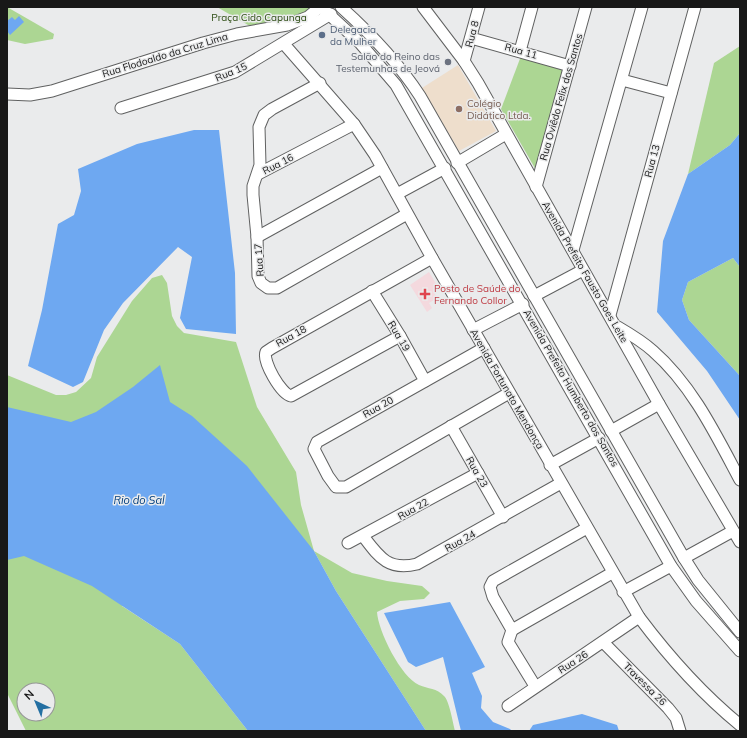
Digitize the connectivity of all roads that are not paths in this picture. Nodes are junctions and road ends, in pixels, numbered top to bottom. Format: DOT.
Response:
graph roads {
  1 [pos="321,7"];
  2 [pos="341,7"];
  3 [pos="422,7"];
  4 [pos="479,7"];
  5 [pos="532,7"];
  6 [pos="586,7"];
  7 [pos="642,7"];
  8 [pos="695,7"];
  9 [pos="330,14"];
  10 [pos="471,38"];
  11 [pos="284,44"];
  12 [pos="520,51"];
  13 [pos="464,61"];
  14 [pos="570,66"];
  15 [pos="409,80"];
  16 [pos="622,80"];
  17 [pos="320,82"];
  18 [pos="396,85"];
  19 [pos="671,93"];
  20 [pos="7,94"];
  21 [pos="121,108"];
  22 [pos="354,124"];
  23 [pos="506,134"];
  24 [pos="457,163"];
  25 [pos="382,168"];
  26 [pos="445,168"];
  27 [pos="258,174"];
  28 [pos="536,187"];
  29 [pos="397,194"];
  30 [pos="407,214"];
  31 [pos="257,237"];
  32 [pos="573,250"];
  33 [pos="432,258"];
  34 [pos="583,270"];
  35 [pos="372,291"];
  36 [pos="534,296"];
  37 [pos="523,304"];
  38 [pos="610,315"];
  39 [pos="616,326"];
  40 [pos="473,330"];
  41 [pos="400,336"];
  42 [pos="484,348"];
  43 [pos="425,381"];
  44 [pos="509,393"];
  45 [pos="659,404"];
  46 [pos="451,426"];
  47 [pos="611,431"];
  48 [pos="599,438"];
  49 [pos="550,465"];
  50 [pos="478,473"];
  51 [pos="740,480"];
  52 [pos="561,483"];
  53 [pos="503,516"];
  54 [pos="586,528"];
  55 [pos="733,531"];
  56 [pos="363,536"];
  57 [pos="740,542"];
  58 [pos="348,543"];
  59 [pos="684,558"];
  60 [pos="671,566"];
  61 [pos="612,573"];
  62 [pos="623,592"];
  63 [pos="639,617"];
  64 [pos="512,630"];
  65 [pos="740,632"];
  66 [pos="603,642"];
  67 [pos="740,651"];
  68 [pos="535,686"];
  69 [pos="508,706"];
  70 [pos="740,725"];
  71 [pos="680,731"];
  1 -- 9 [label="street, Avenida Prefeito Humberto dos Santos"];
  1 -- 20 [label="street, Rua Flodoaldo da Cruz Lima"];
  2 -- 15 [label="street, Avenida Prefeito Humberto dos Santos"];
  3 -- 13 [label="street, Avenida Prefeito Fausto Goes Leite"];
  4 -- 10 [label="street, Rua 8"];
  5 -- 12 [label="street"];
  6 -- 14 [label="street, Rua Oviêdo Felix dos Santos"];
  7 -- 16 [label="street"];
  8 -- 19 [label="street, Rua 13"];
  9 -- 11 [label="street, Rua 15"];
  9 -- 18 [label="street, Avenida Prefeito Humberto dos Santos"];
  10 -- 12 [label="street, Rua 11"];
  10 -- 13 [label="street, Rua 8"];
  11 -- 17 [label="street, Avenida Fortunato Mendonça"];
  11 -- 21 [label="street, Rua 15"];
  12 -- 14 [label="street, Rua 11"];
  13 -- 23 [label="street, Avenida Prefeito Fausto Goes Leite"];
  14 -- 28 [label="street, Rua Oviêdo Felix dos Santos"];
  15 -- 18 [label="street"];
  15 -- 24 [label="street, Avenida Prefeito Humberto dos Santos"];
  16 -- 19 [label="street"];
  16 -- 32 [label="street"];
  17 -- 22 [label="street, Avenida Fortunato Mendonça"];
  17 -- 27 [label="street"];
  18 -- 26 [label="street, Avenida Prefeito Humberto dos Santos"];
  19 -- 38 [label="street, Rua 13"];
  22 -- 25 [label="street, Avenida Fortunato Mendonça"];
  22 -- 27 [label="street, Rua 16"];
  23 -- 24 [label="street"];
  23 -- 28 [label="street, Avenida Prefeito Fausto Goes Leite"];
  24 -- 36 [label="street, Avenida Prefeito Humberto dos Santos"];
  25 -- 29 [label="street, Avenida Fortunato Mendonça"];
  25 -- 31 [label="street, Rua 17"];
  26 -- 29 [label="street"];
  26 -- 37 [label="street, Avenida Prefeito Humberto dos Santos"];
  27 -- 31 [label="street, Rua 16"];
  28 -- 32 [label="street, Avenida Prefeito Fausto Goes Leite"];
  29 -- 30 [label="street, Avenida Fortunato Mendonça"];
  30 -- 31 [label="street, Rua 17"];
  30 -- 33 [label="street, Avenida Fortunato Mendonça"];
  32 -- 34 [label="street, Avenida Prefeito Fausto Goes Leite"];
  33 -- 35 [label="street, Rua 18"];
  33 -- 40 [label="street, Avenida Fortunato Mendonça"];
  34 -- 36 [label="street"];
  34 -- 38 [label="street, Avenida Prefeito Fausto Goes Leite"];
  35 -- 41 [label="street, Rua 19"];
  35 -- 41 [label="street, Rua 18"];
  36 -- 47 [label="street, Avenida Prefeito Humberto dos Santos"];
  37 -- 40 [label="street"];
  37 -- 48 [label="street, Avenida Prefeito Humberto dos Santos"];
  38 -- 39 [label="street, Avenida Prefeito Fausto Goes Leite"];
  39 -- 45 [label="street, Avenida Prefeito Fausto Goes Leite"];
  39 -- 51 [label="street"];
  40 -- 42 [label="street, Avenida Fortunato Mendonça"];
  41 -- 43 [label="street, Rua 19"];
  42 -- 43 [label="street, Rua 20"];
  42 -- 44 [label="street, Avenida Fortunato Mendonça"];
  43 -- 46 [label="street, Rua 20"];
  44 -- 46 [label="street"];
  44 -- 49 [label="street, Avenida Fortunato Mendonça"];
  45 -- 47 [label="street"];
  45 -- 55 [label="street, Avenida Prefeito Fausto Goes Leite"];
  46 -- 50 [label="street, Rua 23"];
  47 -- 59 [label="street, Avenida Prefeito Humberto dos Santos"];
  48 -- 49 [label="street"];
  48 -- 60 [label="street, Avenida Prefeito Humberto dos Santos"];
  49 -- 52 [label="street, Avenida Fortunato Mendonça"];
  50 -- 53 [label="street, Rua 23"];
  50 -- 56 [label="street, Rua 22"];
  52 -- 53 [label="street, Rua 24"];
  52 -- 54 [label="street, Avenida Fortunato Mendonça"];
  53 -- 56 [label="street, Rua 24"];
  54 -- 61 [label="street, Avenida Fortunato Mendonça"];
  54 -- 64 [label="street"];
  55 -- 57 [label="street, Avenida Prefeito Fausto Goes Leite"];
  55 -- 59 [label="street"];
  56 -- 58 [label="street, Rua 22"];
  59 -- 65 [label="street, Avenida Prefeito Humberto dos Santos"];
  60 -- 62 [label="street"];
  60 -- 67 [label="street, Avenida Prefeito Humberto dos Santos"];
  61 -- 62 [label="street, Avenida Fortunato Mendonça"];
  61 -- 64 [label="street"];
  62 -- 63 [label="street, Avenida Fortunato Mendonça"];
  63 -- 66 [label="street, Rua 26"];
  63 -- 70 [label="street, Avenida Fortunato Mendonça"];
  64 -- 68 [label="street"];
  66 -- 68 [label="street, Rua 26"];
  66 -- 71 [label="street, Travessa 26"];
  68 -- 69 [label="street, Rua 26"];
}
